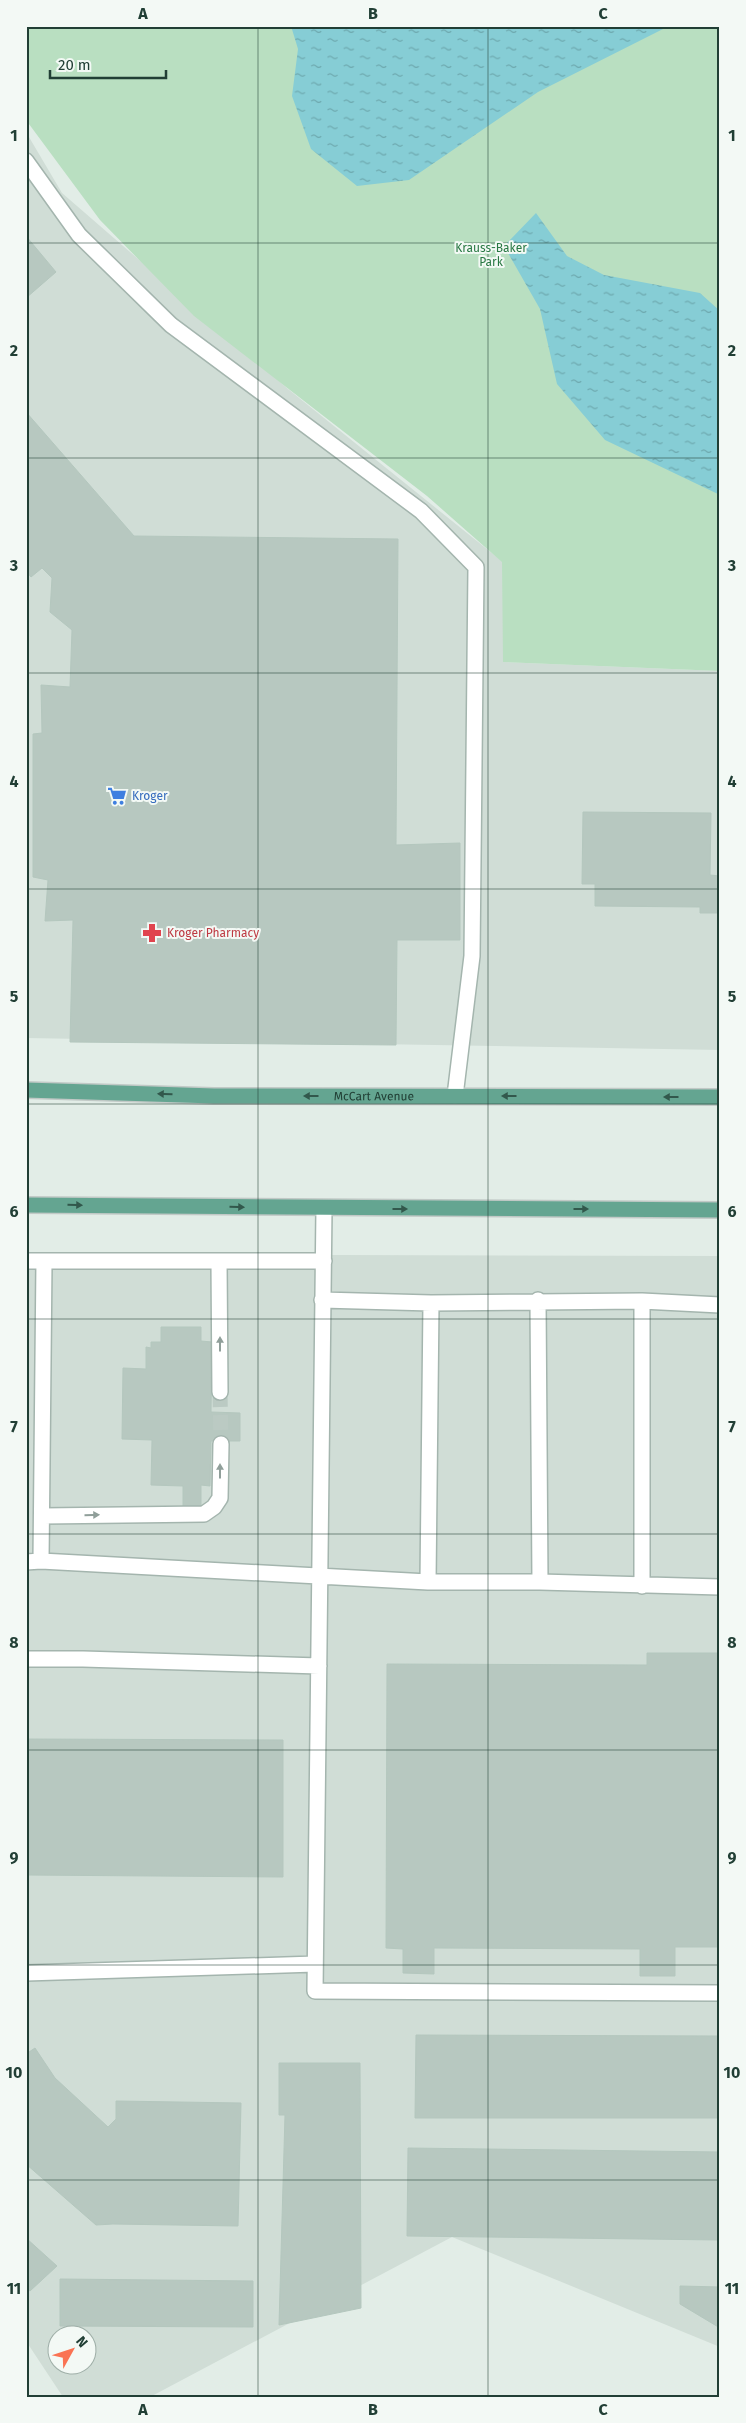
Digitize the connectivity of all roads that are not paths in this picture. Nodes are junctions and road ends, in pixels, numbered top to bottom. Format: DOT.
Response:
graph roads {
  1 [pos="26,161"];
  2 [pos="26,1090"];
  3 [pos="455,1096"];
  4 [pos="720,1097"];
  5 [pos="26,1205"];
  6 [pos="324,1208"];
  7 [pos="720,1210"];
  8 [pos="26,1261"];
  9 [pos="44,1261"];
  10 [pos="219,1261"];
  11 [pos="324,1261"];
  12 [pos="322,1300"];
  13 [pos="538,1300"];
  14 [pos="642,1301"];
  15 [pos="431,1303"];
  16 [pos="720,1305"];
  17 [pos="220,1392"];
  18 [pos="221,1444"];
  19 [pos="43,1516"];
  20 [pos="34,1561"];
  21 [pos="321,1576"];
  22 [pos="428,1582"];
  23 [pos="540,1582"];
  24 [pos="642,1586"];
  25 [pos="720,1587"];
  26 [pos="26,1659"];
  27 [pos="319,1666"];
  28 [pos="315,1964"];
  29 [pos="26,1973"];
  30 [pos="720,1993"];
  1 -- 3 [label="lane"];
  3 -- 2 [label="main road, McCart Avenue, one-way"];
  4 -- 3 [label="main road, McCart Avenue, one-way"];
  5 -- 6 [label="main road, one-way"];
  6 -- 7 [label="main road, one-way"];
  6 -- 11 [label="lane"];
  8 -- 9 [label="lane"];
  9 -- 10 [label="lane"];
  9 -- 19 [label="lane"];
  10 -- 11 [label="lane"];
  17 -- 10 [label="lane, one-way"];
  11 -- 12 [label="lane"];
  12 -- 15 [label="lane"];
  12 -- 21 [label="lane"];
  13 -- 14 [label="lane"];
  13 -- 15 [label="lane"];
  13 -- 23 [label="lane"];
  14 -- 16 [label="lane"];
  14 -- 24 [label="lane"];
  15 -- 22 [label="lane"];
  19 -- 18 [label="lane, one-way"];
  19 -- 20 [label="lane"];
  20 -- 21 [label="lane"];
  21 -- 22 [label="lane"];
  21 -- 27 [label="lane"];
  22 -- 23 [label="lane"];
  23 -- 24 [label="lane"];
  24 -- 25 [label="lane"];
  26 -- 27 [label="lane"];
  27 -- 28 [label="lane"];
  28 -- 29 [label="lane"];
  28 -- 30 [label="lane"];
}
